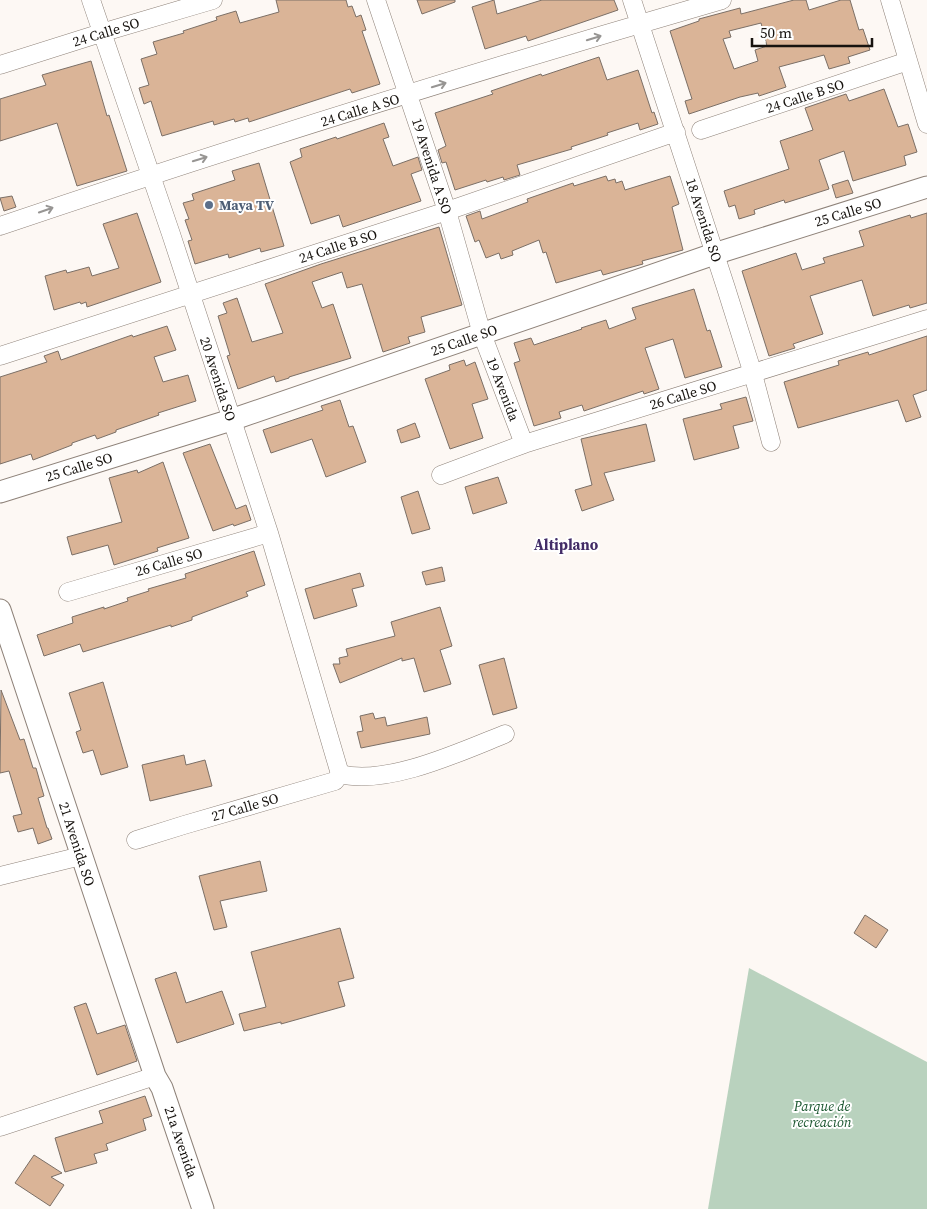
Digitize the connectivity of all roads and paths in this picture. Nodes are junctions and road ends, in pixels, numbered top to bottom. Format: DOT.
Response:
graph roads {
  1 [pos="91,0"];
  2 [pos="213,0"];
  3 [pos="376,0"];
  4 [pos="632,0"];
  5 [pos="722,0"];
  6 [pos="890,0"];
  7 [pos="641,23"];
  8 [pos="101,33"];
  9 [pos="908,61"];
  10 [pos="0,66"];
  11 [pos="408,94"];
  12 [pos="927,124"];
  13 [pos="701,130"];
  14 [pos="676,132"];
  15 [pos="151,175"];
  16 [pos="927,187"];
  17 [pos="447,211"];
  18 [pos="0,226"];
  19 [pos="714,254"];
  20 [pos="191,294"];
  21 [pos="927,319"];
  22 [pos="482,334"];
  23 [pos="0,356"];
  24 [pos="753,374"];
  25 [pos="232,420"];
  26 [pos="771,442"];
  27 [pos="524,444"];
  28 [pos="441,475"];
  29 [pos="0,492"];
  30 [pos="269,533"];
  31 [pos="68,592"];
  32 [pos="0,610"];
  33 [pos="4,635"];
  34 [pos="505,734"];
  35 [pos="338,768"];
  36 [pos="136,840"];
  37 [pos="81,856"];
  38 [pos="0,876"];
  39 [pos="155,1076"];
  40 [pos="0,1127"];
  41 [pos="203,1209"];
  1 -- 8 [label="street, 20 Avenida SO"];
  2 -- 8 [label="street, 24 Calle SO"];
  3 -- 11 [label="street, 19 Avenida A SO"];
  4 -- 7 [label="street, 18 Avenida SO"];
  5 -- 7 [label="street, 24 Calle A SO"];
  6 -- 9 [label="street"];
  11 -- 7 [label="street, 24 Calle A SO, one-way"];
  7 -- 14 [label="street, 18 Avenida SO"];
  8 -- 10 [label="street, 24 Calle SO"];
  8 -- 15 [label="street, 20 Avenida SO"];
  9 -- 12 [label="street"];
  9 -- 13 [label="street, 24 Calle B SO"];
  15 -- 11 [label="street, 24 Calle A SO, one-way"];
  11 -- 17 [label="street, 19 Avenida A SO"];
  14 -- 17 [label="street, 24 Calle B SO"];
  14 -- 19 [label="street, 18 Avenida SO"];
  18 -- 15 [label="street, 24 Calle A SO, one-way"];
  15 -- 20 [label="street, 20 Avenida SO"];
  16 -- 19 [label="street, 25 Calle SO"];
  17 -- 20 [label="street, 24 Calle B SO"];
  17 -- 22 [label="street, 19 Avenida A SO"];
  19 -- 22 [label="street, 25 Calle SO"];
  19 -- 24 [label="street, 18 Avenida SO"];
  20 -- 23 [label="street, 24 Calle B SO"];
  20 -- 25 [label="street, 20 Avenida SO"];
  21 -- 24 [label="street, 26 Calle SO"];
  22 -- 25 [label="street, 25 Calle SO"];
  22 -- 27 [label="street, 19 Avenida"];
  24 -- 26 [label="street, 18 Avenida SO"];
  24 -- 27 [label="street, 26 Calle SO"];
  25 -- 29 [label="street, 25 Calle SO"];
  25 -- 30 [label="street, 20 Avenida SO"];
  27 -- 28 [label="street, 26 Calle SO"];
  30 -- 31 [label="street, 26 Calle SO"];
  30 -- 35 [label="street, 20 Avenida SO"];
  32 -- 33 [label="street, 21 Avenida SO"];
  33 -- 37 [label="street, 21 Avenida SO"];
  34 -- 35 [label="street"];
  35 -- 36 [label="street, 27 Calle SO"];
  37 -- 38 [label="street"];
  37 -- 39 [label="street, 21 Avenida SO"];
  39 -- 40 [label="street"];
  39 -- 41 [label="street, 21a Avenida"];
}
